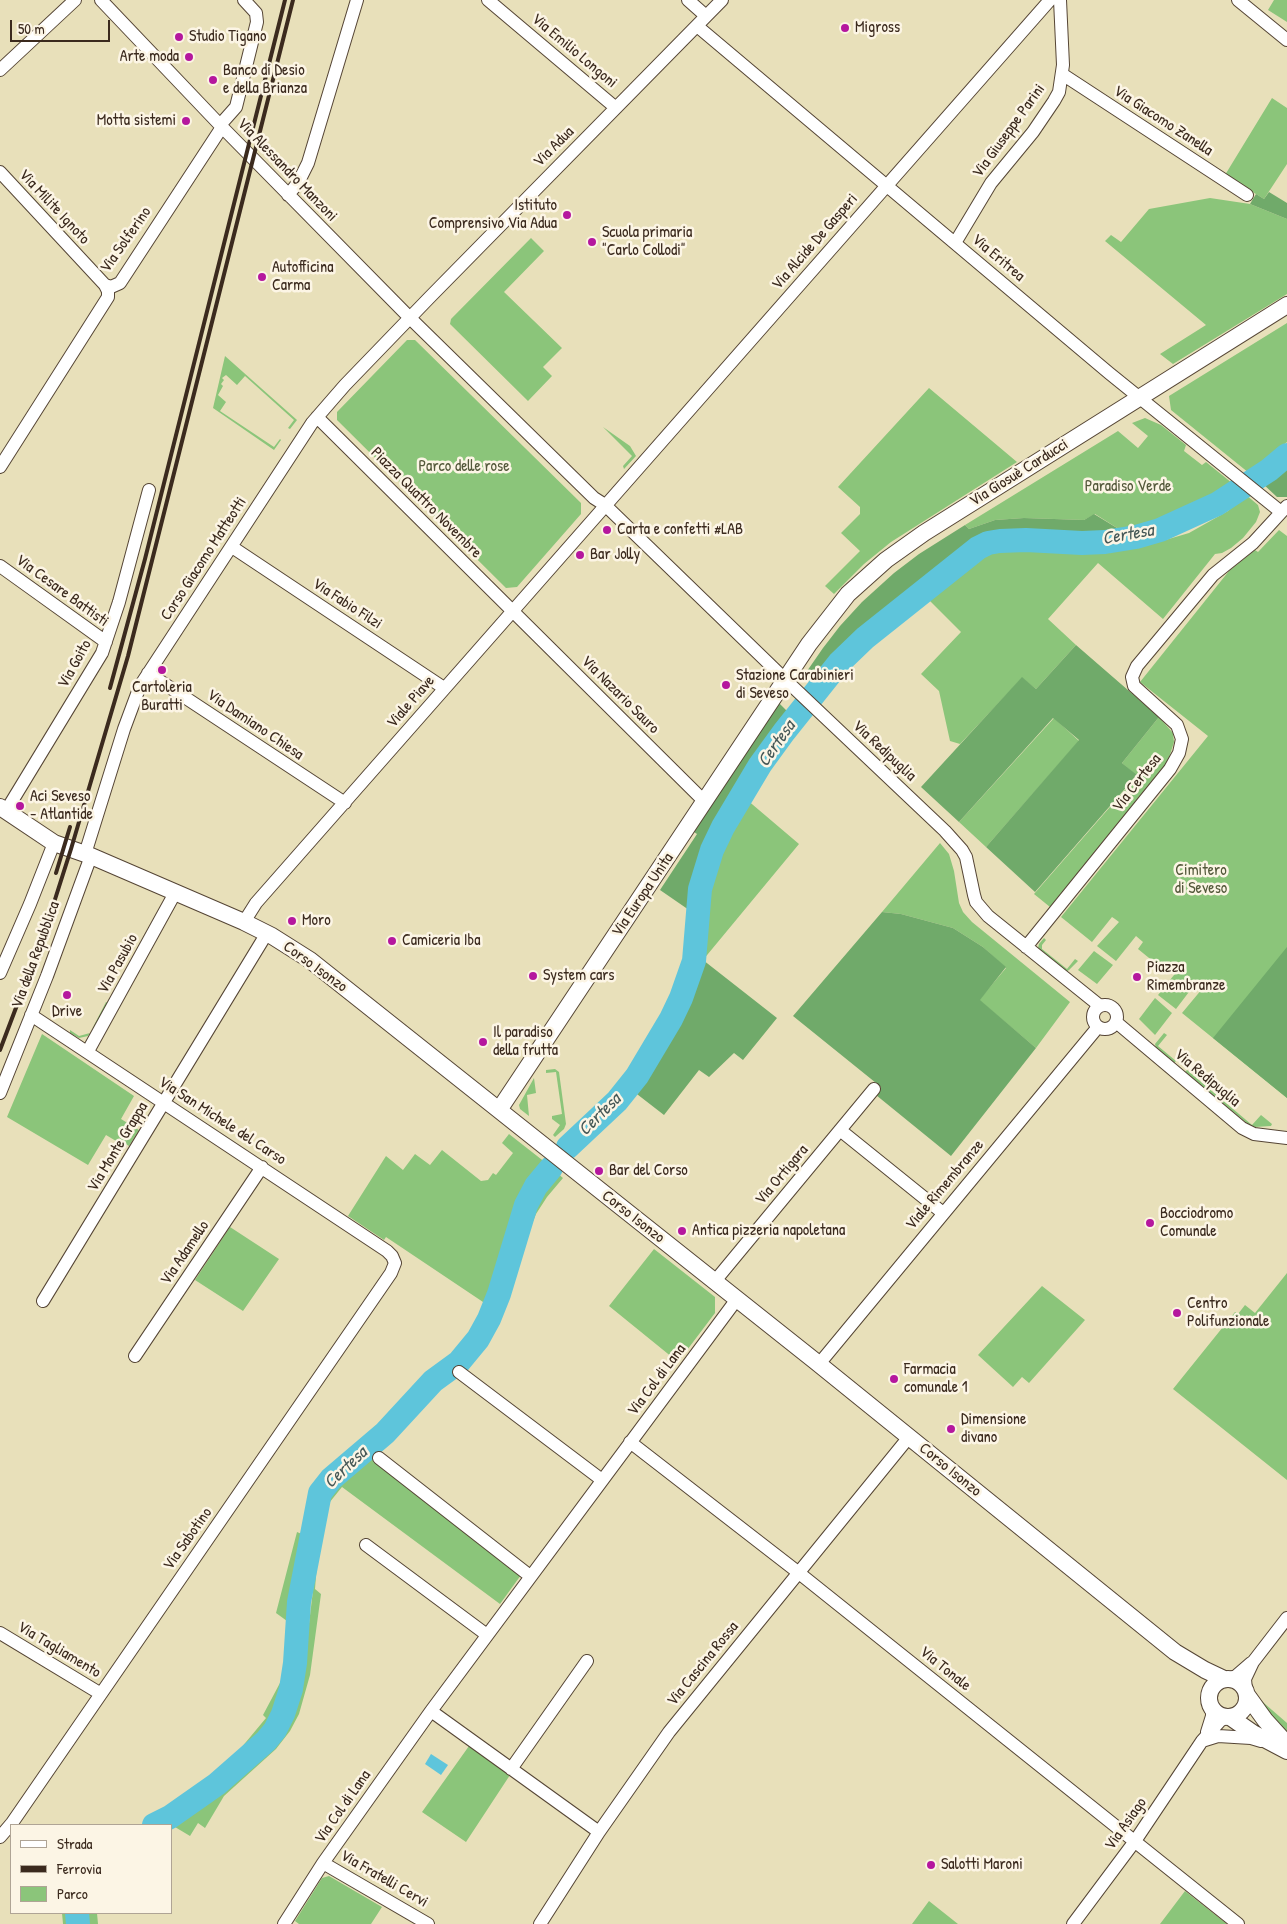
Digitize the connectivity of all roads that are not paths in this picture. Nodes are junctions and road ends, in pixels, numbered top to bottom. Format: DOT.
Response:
graph roads {
  1 [pos="75,0"];
  2 [pos="101,0"];
  3 [pos="244,0"];
  4 [pos="357,0"];
  5 [pos="488,0"];
  6 [pos="688,0"];
  7 [pos="722,0"];
  8 [pos="1050,0"];
  9 [pos="1060,0"];
  10 [pos="1238,0"];
  11 [pos="702,21"];
  12 [pos="1287,40"];
  13 [pos="0,70"];
  14 [pos="1062,74"];
  15 [pos="616,108"];
  16 [pos="221,126"];
  17 [pos="0,172"];
  18 [pos="886,185"];
  19 [pos="288,195"];
  20 [pos="1246,195"];
  21 [pos="955,243"];
  22 [pos="105,286"];
  23 [pos="1287,305"];
  24 [pos="410,318"];
  25 [pos="1141,397"];
  26 [pos="317,417"];
  27 [pos="0,466"];
  28 [pos="149,490"];
  29 [pos="605,505"];
  30 [pos="1284,509"];
  31 [pos="232,547"];
  32 [pos="0,566"];
  33 [pos="512,610"];
  34 [pos="106,642"];
  35 [pos="148,673"];
  36 [pos="785,680"];
  37 [pos="444,688"];
  38 [pos="705,802"];
  39 [pos="345,803"];
  40 [pos="3,809"];
  41 [pos="54,843"];
  42 [pos="88,855"];
  43 [pos="176,893"];
  44 [pos="244,922"];
  45 [pos="267,933"];
  46 [pos="1026,947"];
  47 [pos="0,972"];
  48 [pos="1100,1006"];
  49 [pos="32,1015"];
  50 [pos="1116,1022"];
  51 [pos="1098,1027"];
  52 [pos="88,1052"];
  53 [pos="874,1089"];
  54 [pos="0,1093"];
  55 [pos="164,1102"];
  56 [pos="499,1110"];
  57 [pos="840,1130"];
  58 [pos="1287,1138"];
  59 [pos="262,1167"];
  60 [pos="943,1213"];
  61 [pos="392,1256"];
  62 [pos="715,1281"];
  63 [pos="737,1299"];
  64 [pos="43,1301"];
  65 [pos="135,1356"];
  66 [pos="819,1364"];
  67 [pos="459,1372"];
  68 [pos="909,1437"];
  69 [pos="630,1442"];
  70 [pos="379,1458"];
  71 [pos="602,1480"];
  72 [pos="366,1545"];
  73 [pos="799,1573"];
  74 [pos="530,1576"];
  75 [pos="1287,1618"];
  76 [pos="0,1633"];
  77 [pos="487,1635"];
  78 [pos="1175,1652"];
  79 [pos="587,1661"];
  80 [pos="1253,1662"];
  81 [pos="1226,1679"];
  82 [pos="1246,1692"];
  83 [pos="101,1694"];
  84 [pos="1210,1703"];
  85 [pos="431,1711"];
  86 [pos="1228,1717"];
  87 [pos="1202,1741"];
  88 [pos="1284,1747"];
  89 [pos="511,1769"];
  90 [pos="11,1824"];
  91 [pos="10,1825"];
  92 [pos="599,1832"];
  93 [pos="0,1836"];
  94 [pos="1135,1841"];
  95 [pos="323,1863"];
  96 [pos="284,1924"];
  97 [pos="428,1924"];
  98 [pos="540,1924"];
  99 [pos="1074,1924"];
  100 [pos="1238,1924"];
  1 -- 13 [label="street"];
  2 -- 16 [label="street, Via Alessandro Manzoni"];
  3 -- 16 [label="street, Via Solferino"];
  4 -- 19 [label="street"];
  5 -- 15 [label="street, Via Emilio Longoni"];
  6 -- 11 [label="street, Via Eritrea"];
  7 -- 11 [label="street, Via Adua"];
  8 -- 18 [label="street, Via Alcide De Gasperi"];
  9 -- 14 [label="street, Via Giuseppe Parini"];
  10 -- 12 [label="street"];
  11 -- 15 [label="street, Via Adua"];
  11 -- 18 [label="street, Via Eritrea"];
  14 -- 20 [label="street, Via Giacomo Zanella"];
  14 -- 21 [label="street, Via Giuseppe Parini"];
  15 -- 24 [label="street, Via Adua"];
  16 -- 19 [label="street, Via Alessandro Manzoni"];
  16 -- 22 [label="street, Via Solferino"];
  17 -- 22 [label="street, Via Milite Ignoto"];
  18 -- 21 [label="street, Via Eritrea"];
  18 -- 29 [label="street, Via Alcide De Gasperi"];
  19 -- 24 [label="street, Via Alessandro Manzoni"];
  21 -- 25 [label="street, Via Eritrea"];
  22 -- 27 [label="street, Via Solferino"];
  23 -- 25 [label="street, Via Giosuè Carducci"];
  24 -- 26 [label="street, Corso Giacomo Matteotti"];
  24 -- 29 [label="street"];
  25 -- 30 [label="street, Via Eritrea"];
  25 -- 36 [label="street, Via Giosuè Carducci"];
  26 -- 31 [label="street, Corso Giacomo Matteotti"];
  26 -- 33 [label="street, Piazza Quattro Novembre"];
  28 -- 34 [label="street, Via Goito"];
  29 -- 33 [label="street, Viale Piave"];
  29 -- 36 [label="street, Via Redipuglia"];
  30 -- 46 [label="street, Via Certesa"];
  31 -- 35 [label="street, Corso Giacomo Matteotti"];
  31 -- 37 [label="street, Via Fabio Filzi"];
  32 -- 34 [label="street, Via Cesare Battisti"];
  33 -- 37 [label="street, Viale Piave"];
  33 -- 38 [label="street, Via Nazario Sauro"];
  34 -- 40 [label="street, Via Goito"];
  35 -- 39 [label="street, Via Damiano Chiesa"];
  35 -- 42 [label="street, Corso Giacomo Matteotti"];
  36 -- 38 [label="street, Via Europa Unita"];
  36 -- 46 [label="street, Via Redipuglia"];
  37 -- 39 [label="street, Viale Piave"];
  38 -- 56 [label="street, Via Europa Unita"];
  39 -- 44 [label="street, Viale Piave"];
  40 -- 41 [label="street, Corso Isonzo"];
  41 -- 42 [label="street, Corso Isonzo"];
  41 -- 47 [label="street"];
  42 -- 43 [label="street, Corso Isonzo"];
  42 -- 49 [label="street, Via della Repubblica"];
  43 -- 44 [label="street, Corso Isonzo"];
  43 -- 52 [label="street, Via Pasubio"];
  44 -- 45 [label="street, Corso Isonzo"];
  45 -- 55 [label="street, Via Monte Grappa"];
  45 -- 56 [label="street, Corso Isonzo"];
  46 -- 48 [label="street, Via Redipuglia"];
  48 -- 50 [label="street, Via Redipuglia"];
  48 -- 51 [label="street"];
  49 -- 52 [label="street, Via San Michele del Carso"];
  49 -- 54 [label="street, Via della Repubblica"];
  50 -- 51 [label="street"];
  50 -- 58 [label="street, Via Redipuglia"];
  51 -- 60 [label="street, Viale Rimembranze"];
  52 -- 55 [label="street, Via San Michele del Carso"];
  53 -- 57 [label="street, Via Ortigara"];
  55 -- 59 [label="street, Via San Michele del Carso"];
  55 -- 64 [label="street, Via Monte Grappa"];
  56 -- 62 [label="street, Corso Isonzo"];
  57 -- 60 [label="street"];
  57 -- 62 [label="street, Via Ortigara"];
  59 -- 61 [label="street, Via San Michele del Carso"];
  59 -- 65 [label="street, Via Adamello"];
  60 -- 66 [label="street, Viale Rimembranze"];
  61 -- 83 [label="street, Via Sabotino"];
  62 -- 63 [label="street, Corso Isonzo"];
  63 -- 66 [label="street, Corso Isonzo"];
  63 -- 69 [label="street, Via Col di Lana"];
  66 -- 68 [label="street, Corso Isonzo"];
  67 -- 71 [label="street"];
  68 -- 73 [label="street, Via Cascina Rossa"];
  68 -- 78 [label="street, Corso Isonzo"];
  69 -- 71 [label="street, Via Col di Lana"];
  69 -- 73 [label="street, Via Tonale"];
  70 -- 74 [label="street"];
  71 -- 74 [label="street, Via Col di Lana"];
  72 -- 77 [label="street"];
  73 -- 92 [label="street, Via Cascina Rossa"];
  73 -- 94 [label="street, Via Tonale"];
  74 -- 77 [label="street, Via Col di Lana"];
  75 -- 80 [label="street"];
  76 -- 83 [label="street, Via Tagliamento"];
  77 -- 85 [label="street, Via Col di Lana"];
  78 -- 81 [label="street, Corso Isonzo"];
  78 -- 84 [label="street, Corso Isonzo"];
  79 -- 89 [label="street"];
  80 -- 81 [label="street"];
  80 -- 82 [label="street"];
  81 -- 82 [label="street"];
  81 -- 84 [label="street"];
  82 -- 86 [label="street"];
  82 -- 88 [label="street"];
  83 -- 90 [label="street, Via Sabotino"];
  84 -- 86 [label="street"];
  84 -- 87 [label="street, Via Asiago"];
  85 -- 89 [label="street"];
  85 -- 95 [label="street, Via Col di Lana"];
  86 -- 87 [label="street, Via Asiago"];
  86 -- 88 [label="street"];
  87 -- 88 [label="street"];
  87 -- 94 [label="street, Via Asiago"];
  89 -- 92 [label="street"];
  91 -- 93 [label="street, Via Sabotino"];
  92 -- 98 [label="street, Via Cascina Rossa"];
  94 -- 99 [label="street, Via Asiago"];
  94 -- 100 [label="street, Via Tonale"];
  95 -- 96 [label="street, Via Col di Lana"];
  95 -- 97 [label="street, Via Fratelli Cervi"];
}
